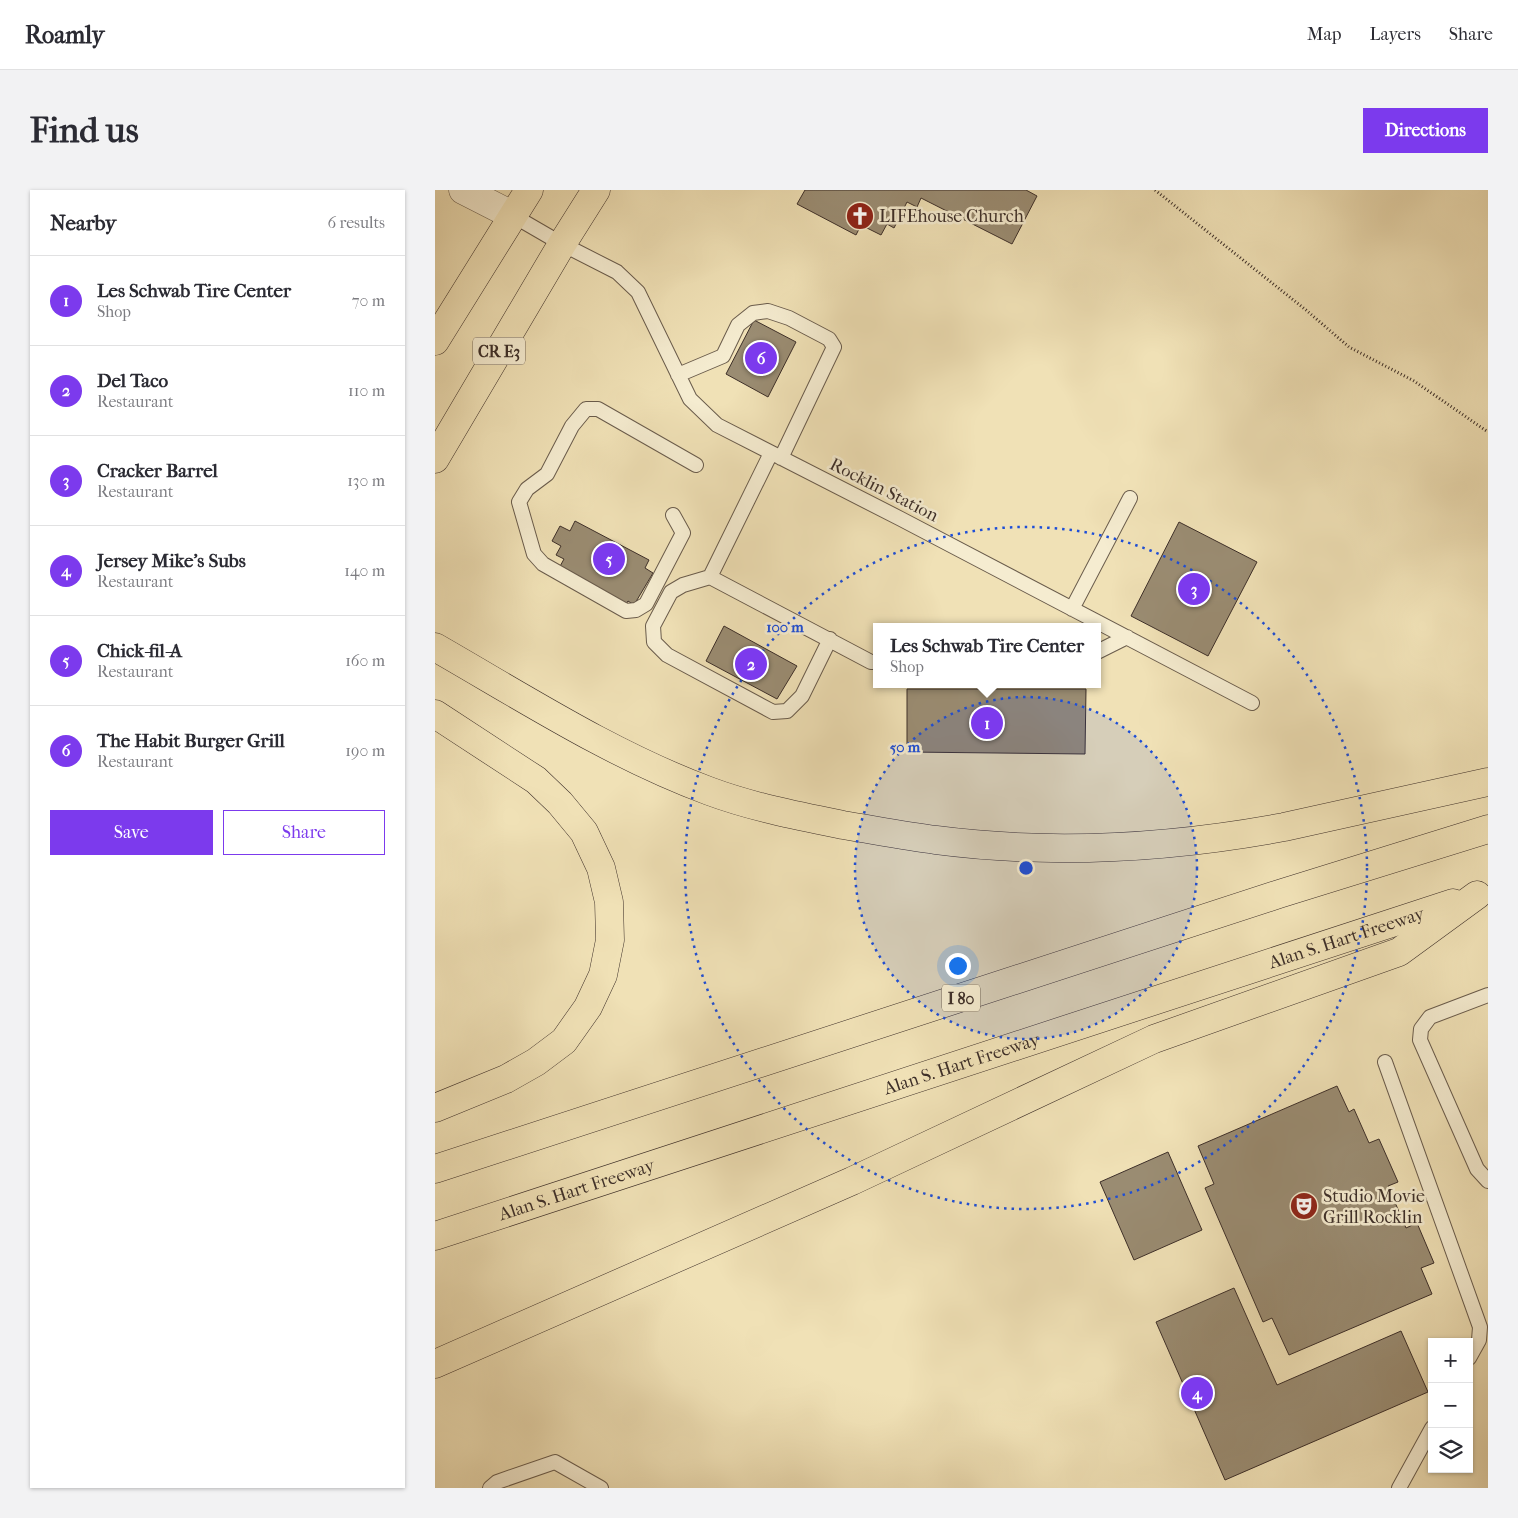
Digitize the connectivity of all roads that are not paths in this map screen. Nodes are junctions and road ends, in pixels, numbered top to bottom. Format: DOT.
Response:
graph roads {
  1 [pos="463,190"];
  2 [pos="529,190"];
  3 [pos="596,190"];
  4 [pos="512,215"];
  5 [pos="562,244"];
  6 [pos="435,341"];
  7 [pos="678,375"];
  8 [pos="776,456"];
  9 [pos="435,458"];
  10 [pos="696,465"];
  11 [pos="1130,498"];
  12 [pos="673,515"];
  13 [pos="710,577"];
  14 [pos="1073,609"];
  15 [pos="1100,623"];
  16 [pos="1101,624"];
  17 [pos="1127,637"];
  18 [pos="830,639"];
  19 [pos="435,647"];
  20 [pos="1101,650"];
  21 [pos="873,662"];
  22 [pos="1252,703"];
  23 [pos="436,715"];
  24 [pos="1488,782"];
  25 [pos="1488,829"];
  26 [pos="1483,893"];
  27 [pos="1488,995"];
  28 [pos="1385,1062"];
  29 [pos="435,1108"];
  30 [pos="435,1169"];
  31 [pos="1488,1181"];
  32 [pos="435,1236"];
  33 [pos="1484,1325"];
  34 [pos="1473,1351"];
  35 [pos="435,1364"];
  36 [pos="1428,1435"];
  37 [pos="489,1488"];
  38 [pos="601,1488"];
  39 [pos="1399,1488"];
  1 -- 4 [label="street"];
  2 -- 4 [label="main road"];
  3 -- 5 [label="main road, CR E3"];
  4 -- 5 [label="lane, Rocklin Station"];
  4 -- 6 [label="main road"];
  5 -- 7 [label="lane, Rocklin Station"];
  5 -- 9 [label="main road, CR E3"];
  7 -- 8 [label="lane, Rocklin Station"];
  7 -- 8 [label="lane"];
  8 -- 13 [label="lane"];
  8 -- 14 [label="lane, Rocklin Station"];
  10 -- 12 [label="lane"];
  11 -- 14 [label="lane"];
  13 -- 18 [label="lane"];
  13 -- 18 [label="lane"];
  14 -- 15 [label="lane, Rocklin Station"];
  16 -- 17 [label="lane, Rocklin Station"];
  17 -- 20 [label="lane"];
  17 -- 22 [label="lane, Rocklin Station"];
  18 -- 21 [label="lane"];
  19 -- 24 [label="main road"];
  23 -- 29 [label="main road"];
  25 -- 30 [label="main road, I 80"];
  26 -- 32 [label="main road, Alan S. Hart Freeway"];
  26 -- 35 [label="main road"];
  27 -- 31 [label="lane"];
  28 -- 33 [label="lane"];
  33 -- 34 [label="lane"];
  36 -- 39 [label="lane"];
  37 -- 38 [label="lane"];
}
